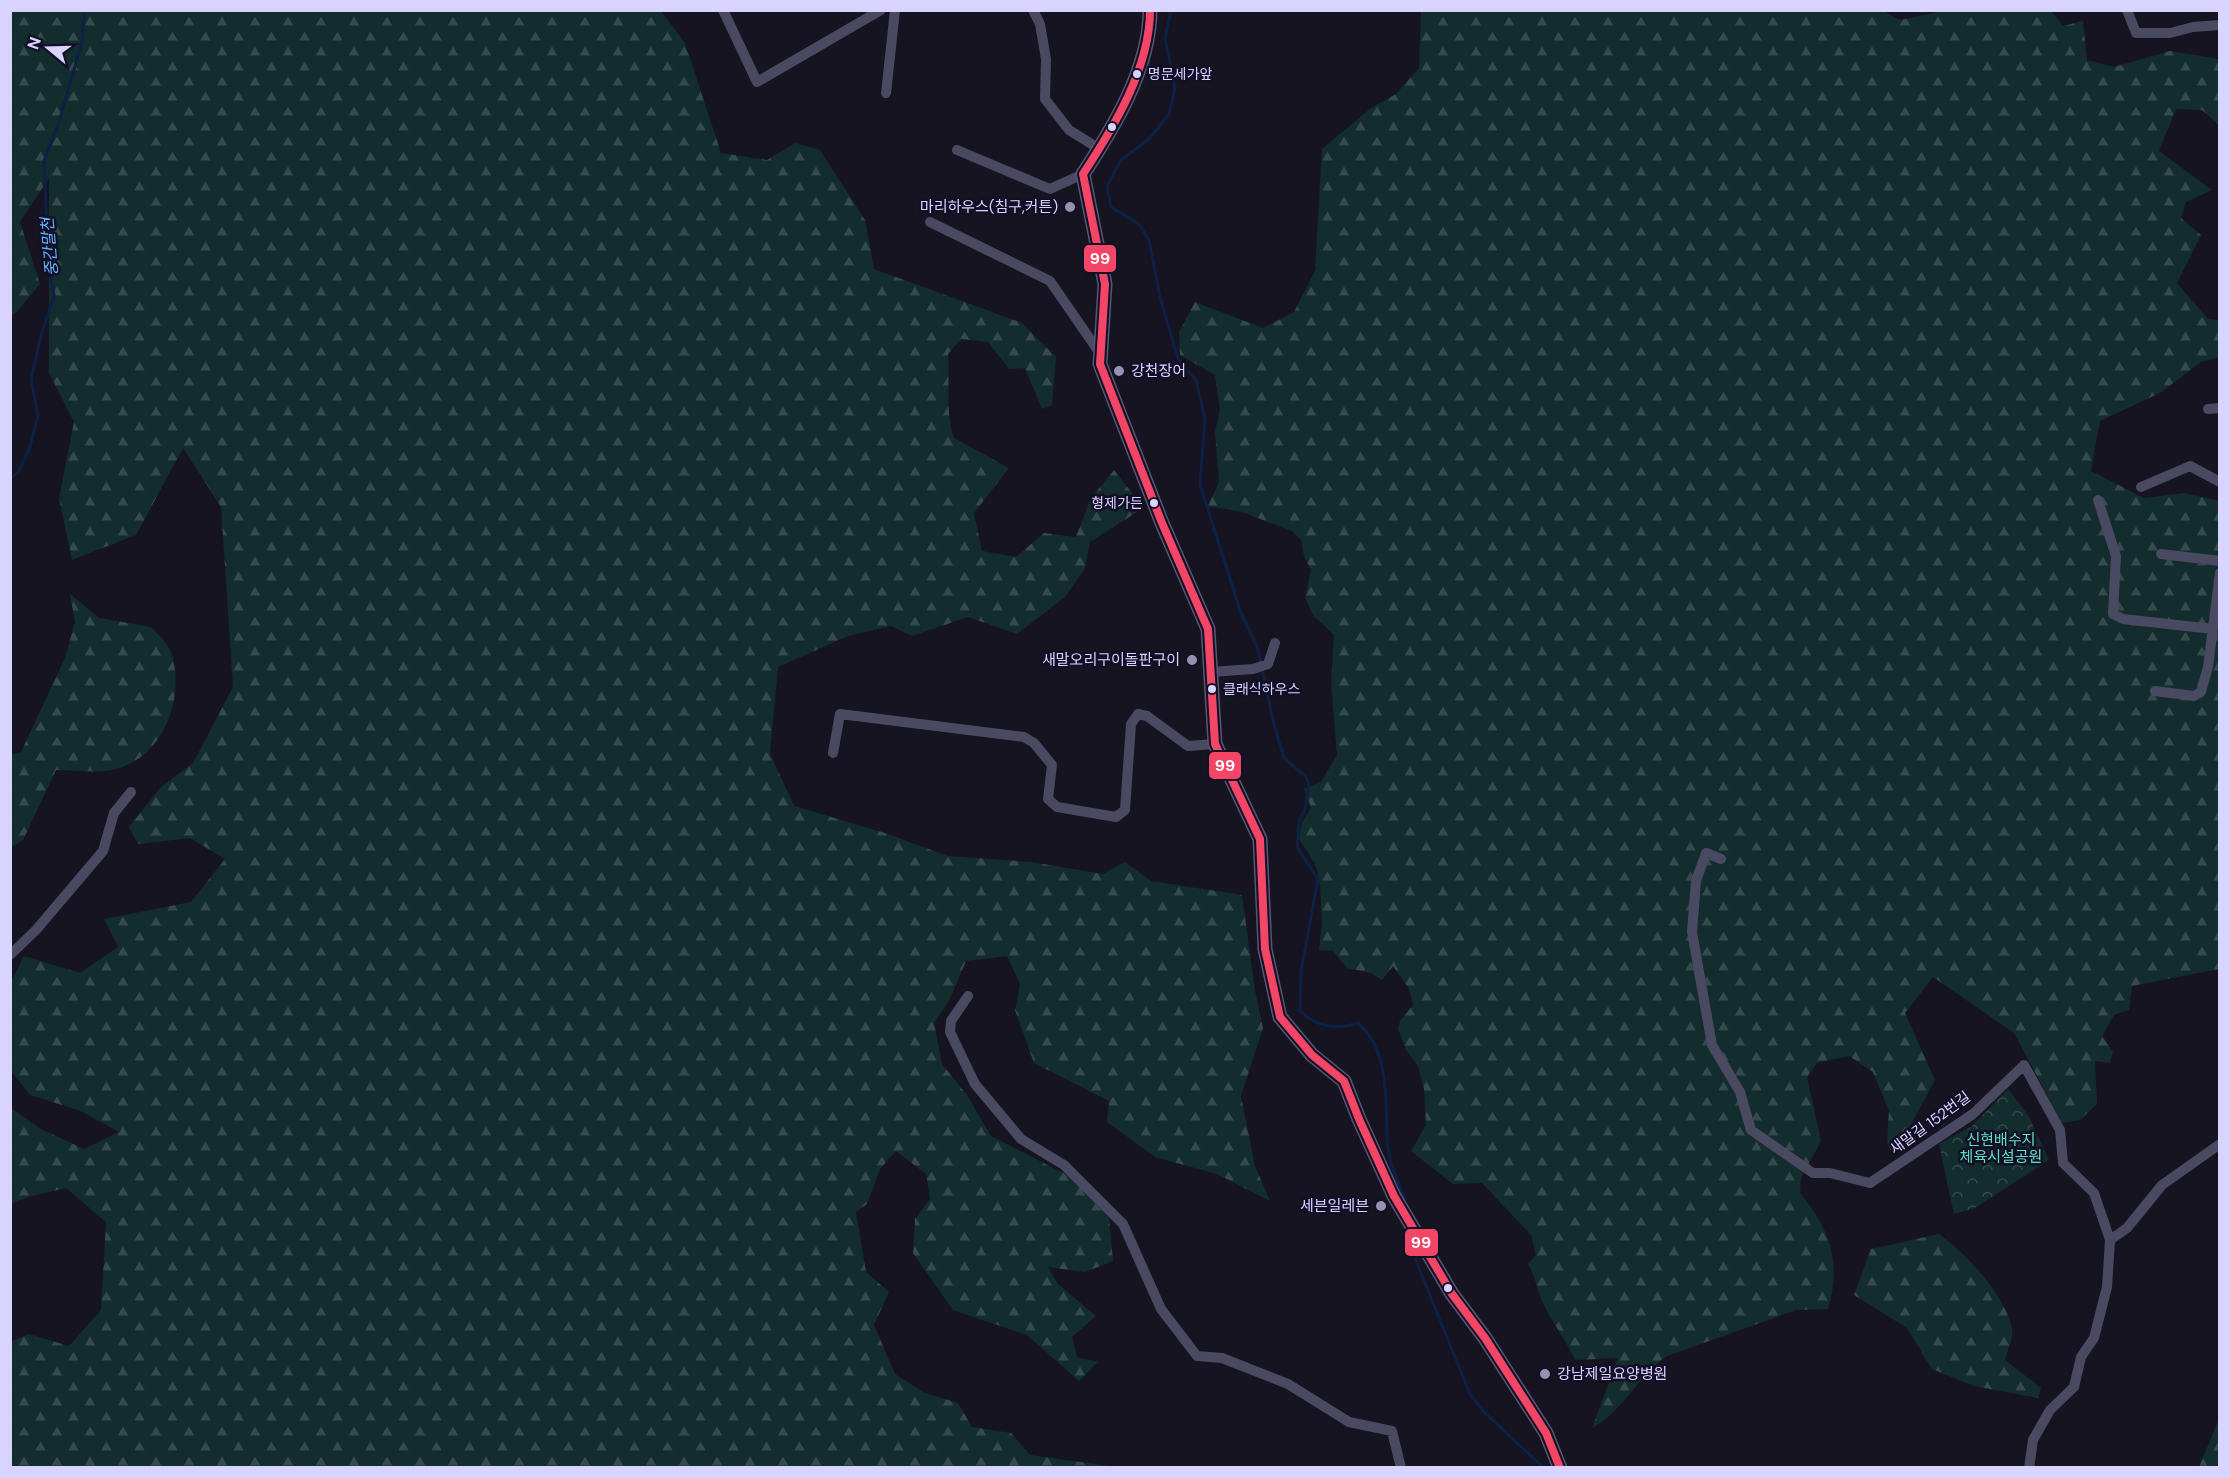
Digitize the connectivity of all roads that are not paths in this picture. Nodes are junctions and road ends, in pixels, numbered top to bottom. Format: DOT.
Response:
graph roads {
  1 [pos="723,10"];
  2 [pos="881,10"];
  3 [pos="895,10"];
  4 [pos="1033,10"];
  5 [pos="1150,10"];
  6 [pos="2127,10"];
  7 [pos="2220,25"];
  8 [pos="886,93"];
  9 [pos="1098,148"];
  10 [pos="957,150"];
  11 [pos="1083,174"];
  12 [pos="930,222"];
  13 [pos="1099,352"];
  14 [pos="2220,482"];
  15 [pos="2140,487"];
  16 [pos="2098,500"];
  17 [pos="2161,554"];
  18 [pos="2220,561"];
  19 [pos="2220,573"];
  20 [pos="2213,629"];
  21 [pos="1275,643"];
  22 [pos="1210,672"];
  23 [pos="2155,691"];
  24 [pos="1215,744"];
  25 [pos="833,753"];
  26 [pos="131,792"];
  27 [pos="1721,859"];
  28 [pos="10,955"];
  29 [pos="968,996"];
  30 [pos="2220,1144"];
  31 [pos="2110,1240"];
  32 [pos="1401,1467"];
  33 [pos="1560,1467"];
  34 [pos="2029,1467"];
  1 -- 2 [label="street"];
  3 -- 8 [label="street"];
  4 -- 9 [label="street"];
  5 -- 9 [label="street"];
  6 -- 7 [label="street"];
  9 -- 11 [label="street"];
  10 -- 11 [label="street"];
  11 -- 13 [label="street"];
  12 -- 13 [label="street"];
  13 -- 22 [label="street"];
  14 -- 15 [label="street"];
  16 -- 20 [label="street"];
  17 -- 18 [label="street"];
  19 -- 20 [label="street"];
  20 -- 23 [label="street"];
  21 -- 22 [label="street"];
  22 -- 24 [label="street"];
  24 -- 25 [label="street"];
  24 -- 33 [label="street"];
  26 -- 28 [label="street"];
  27 -- 31 [label="street, 새말길 152번길"];
  29 -- 32 [label="street"];
  30 -- 31 [label="street"];
  31 -- 34 [label="street, 새말길 152번길"];
}
